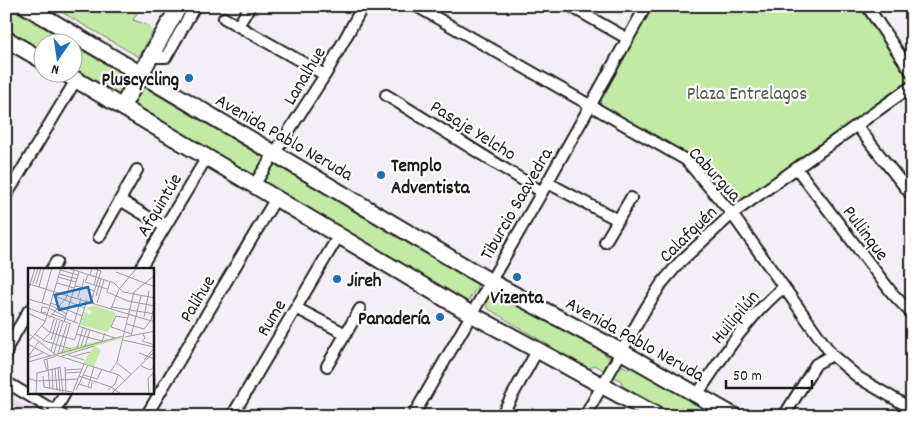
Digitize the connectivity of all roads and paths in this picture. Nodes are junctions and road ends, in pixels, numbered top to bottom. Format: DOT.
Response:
graph roads {
  1 [pos="26,6"];
  2 [pos="179,6"];
  3 [pos="195,6"];
  4 [pos="250,6"];
  5 [pos="363,6"];
  6 [pos="416,6"];
  7 [pos="570,6"];
  8 [pos="646,6"];
  9 [pos="867,6"];
  10 [pos="224,18"];
  11 [pos="238,26"];
  12 [pos="628,39"];
  13 [pos="7,42"];
  14 [pos="32,55"];
  15 [pos="151,56"];
  16 [pos="912,73"];
  17 [pos="141,74"];
  18 [pos="324,75"];
  19 [pos="67,82"];
  20 [pos="80,82"];
  21 [pos="912,86"];
  22 [pos="386,95"];
  23 [pos="590,106"];
  24 [pos="122,107"];
  25 [pos="857,126"];
  26 [pos="275,154"];
  27 [pos="207,157"];
  28 [pos="797,169"];
  29 [pos="137,170"];
  30 [pos="548,182"];
  31 [pos="254,186"];
  32 [pos="542,192"];
  33 [pos="6,196"];
  34 [pos="912,196"];
  35 [pos="276,198"];
  36 [pos="631,198"];
  37 [pos="120,200"];
  38 [pos="732,214"];
  39 [pos="618,220"];
  40 [pos="165,227"];
  41 [pos="339,236"];
  42 [pos="99,237"];
  43 [pos="605,242"];
  44 [pos="140,268"];
  45 [pos="491,282"];
  46 [pos="784,287"];
  47 [pos="296,308"];
  48 [pos="360,309"];
  49 [pos="28,312"];
  50 [pos="471,314"];
  51 [pos="912,314"];
  52 [pos="346,334"];
  53 [pos="537,351"];
  54 [pos="622,352"];
  55 [pos="832,355"];
  56 [pos="6,356"];
  57 [pos="327,366"];
  58 [pos="6,382"];
  59 [pos="601,386"];
  60 [pos="65,394"];
  61 [pos="697,395"];
  62 [pos="912,409"];
  63 [pos="59,413"];
  64 [pos="146,416"];
  65 [pos="232,416"];
  66 [pos="413,416"];
  67 [pos="501,416"];
  68 [pos="586,416"];
  69 [pos="658,416"];
  70 [pos="734,416"];
  71 [pos="784,416"];
  1 -- 17 [label="main road, Avenida Pablo Neruda"];
  2 -- 15 [label="main road"];
  3 -- 15 [label="street"];
  4 -- 11 [label="street"];
  5 -- 18 [label="street, Lanalhue"];
  6 -- 23 [label="street, Caburgua"];
  7 -- 12 [label="street"];
  8 -- 12 [label="street, Tiburcio Saavedra"];
  9 -- 16 [label="street"];
  10 -- 11 [label="street"];
  11 -- 18 [label="street"];
  12 -- 23 [label="street, Tiburcio Saavedra"];
  13 -- 14 [label="main road"];
  15 -- 17 [label="main road"];
  17 -- 24 [label="main road"];
  17 -- 26 [label="main road, Avenida Pablo Neruda"];
  18 -- 26 [label="street, Lanalhue"];
  19 -- 33 [label="street"];
  20 -- 24 [label="main road"];
  21 -- 25 [label="street, Calafquén"];
  22 -- 32 [label="street, Pasaje Yelcho"];
  23 -- 30 [label="street, Tiburcio Saavedra"];
  23 -- 38 [label="street, Caburgua"];
  24 -- 27 [label="main road"];
  25 -- 28 [label="street, Calafquén"];
  25 -- 34 [label="street"];
  26 -- 31 [label="street, Lanalhue"];
  26 -- 45 [label="main road, Avenida Pablo Neruda"];
  27 -- 31 [label="main road"];
  27 -- 40 [label="street, Afquintúe"];
  28 -- 38 [label="street, Calafquén"];
  28 -- 51 [label="street, Pullinque"];
  29 -- 37 [label="street"];
  30 -- 32 [label="street, Tiburcio Saavedra"];
  30 -- 39 [label="street"];
  31 -- 35 [label="main road"];
  32 -- 45 [label="street, Tiburcio Saavedra"];
  35 -- 41 [label="main road"];
  35 -- 64 [label="street, Palihue"];
  36 -- 39 [label="street"];
  37 -- 40 [label="street"];
  37 -- 42 [label="street"];
  38 -- 46 [label="street, Caburgua"];
  38 -- 54 [label="street, Calafquén"];
  39 -- 43 [label="street"];
  40 -- 44 [label="street, Afquintúe"];
  41 -- 47 [label="street, Rume"];
  41 -- 50 [label="main road"];
  45 -- 50 [label="street, Tiburcio Saavedra"];
  45 -- 54 [label="main road, Avenida Pablo Neruda"];
  46 -- 55 [label="street, Caburgua"];
  46 -- 61 [label="street, Huilipilún"];
  47 -- 52 [label="street"];
  47 -- 65 [label="street, Rume"];
  48 -- 52 [label="street"];
  49 -- 56 [label="street"];
  50 -- 53 [label="main road"];
  50 -- 66 [label="street, Tiburcio Saavedra"];
  52 -- 57 [label="street"];
  53 -- 59 [label="main road"];
  53 -- 67 [label="street"];
  54 -- 59 [label="street, Calafquén"];
  54 -- 61 [label="main road, Avenida Pablo Neruda"];
  55 -- 62 [label="street, Caburgua"];
  55 -- 71 [label="street"];
  58 -- 63 [label="street"];
  59 -- 68 [label="street, Calafquén"];
  59 -- 69 [label="main road"];
  60 -- 63 [label="street"];
  61 -- 70 [label="main road, Avenida Pablo Neruda"];
}
